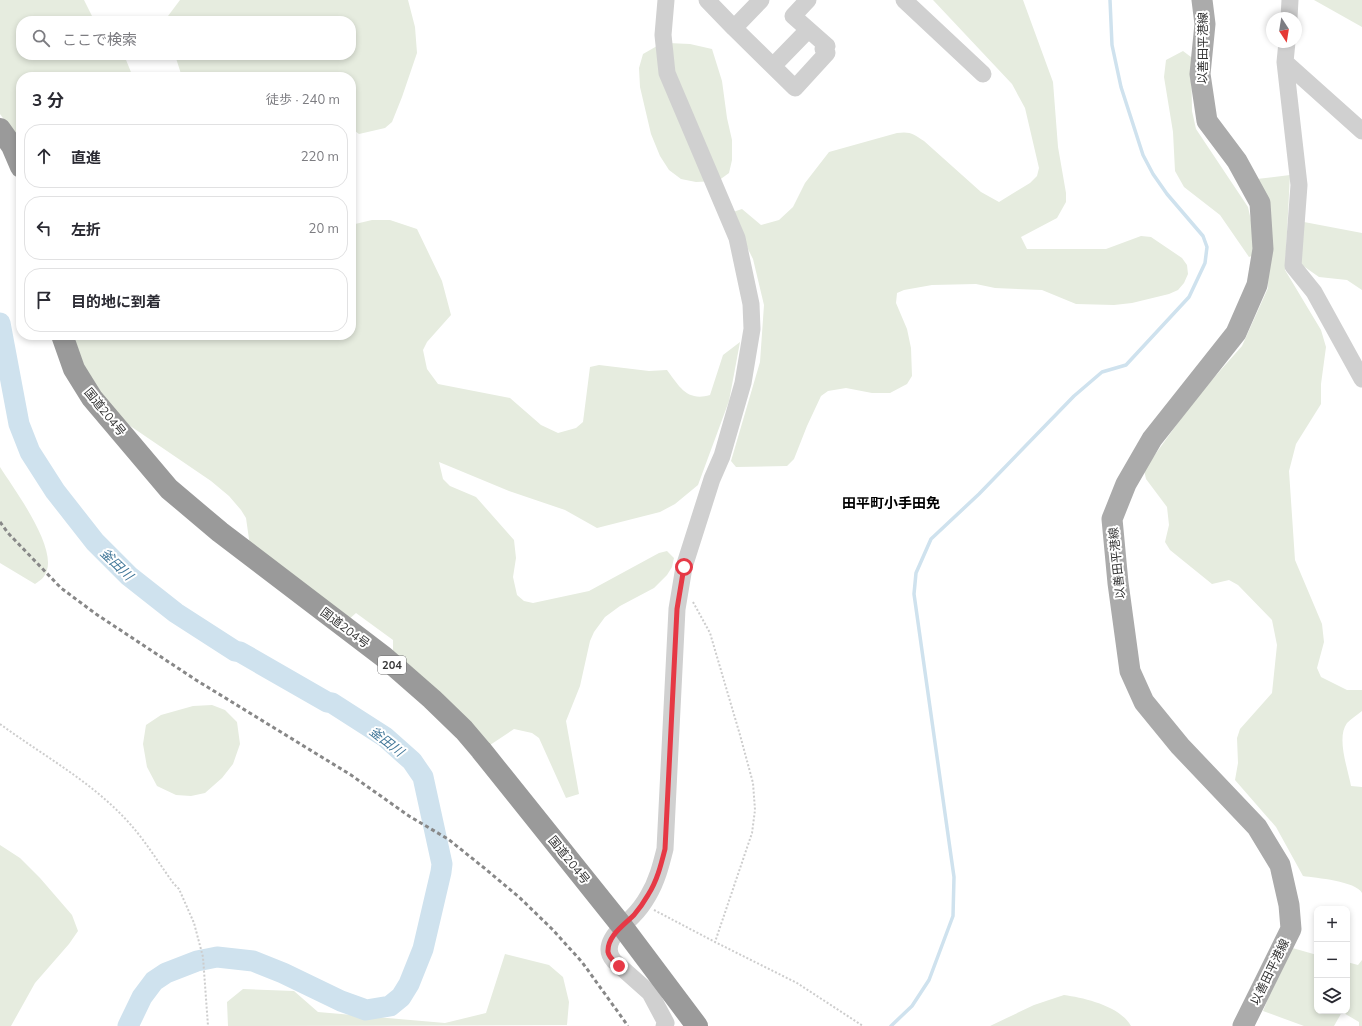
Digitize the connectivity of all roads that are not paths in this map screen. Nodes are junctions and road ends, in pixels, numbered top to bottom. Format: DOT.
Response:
graph roads {
  1 [pos="666,0"];
  2 [pos="707,0"];
  3 [pos="761,0"];
  4 [pos="808,0"];
  5 [pos="904,0"];
  6 [pos="1202,0"];
  7 [pos="1290,0"];
  8 [pos="1289,12"];
  9 [pos="734,28"];
  10 [pos="808,30"];
  11 [pos="1286,48"];
  12 [pos="1285,62"];
  13 [pos="773,66"];
  14 [pos="983,74"];
  15 [pos="0,129"];
  16 [pos="1362,131"];
  17 [pos="16,156"];
  18 [pos="64,340"];
  19 [pos="1362,379"];
  20 [pos="622,926"];
  21 [pos="664,1026"];
  22 [pos="696,1026"];
  23 [pos="1243,1026"];
  1 -- 20 [label="street"];
  2 -- 9 [label="street"];
  3 -- 9 [label="street"];
  4 -- 10 [label="street"];
  5 -- 14 [label="street"];
  6 -- 23 [label="main road, 以善田平港線"];
  7 -- 8 [label="street"];
  9 -- 13 [label="street"];
  10 -- 13 [label="street"];
  10 -- 13 [label="street"];
  11 -- 12 [label="street"];
  12 -- 16 [label="street"];
  12 -- 19 [label="street"];
  15 -- 17 [label="highway"];
  18 -- 20 [label="highway, 国道204号 / 204"];
  20 -- 21 [label="street"];
  20 -- 22 [label="highway, 国道204号 / 204"];
}
